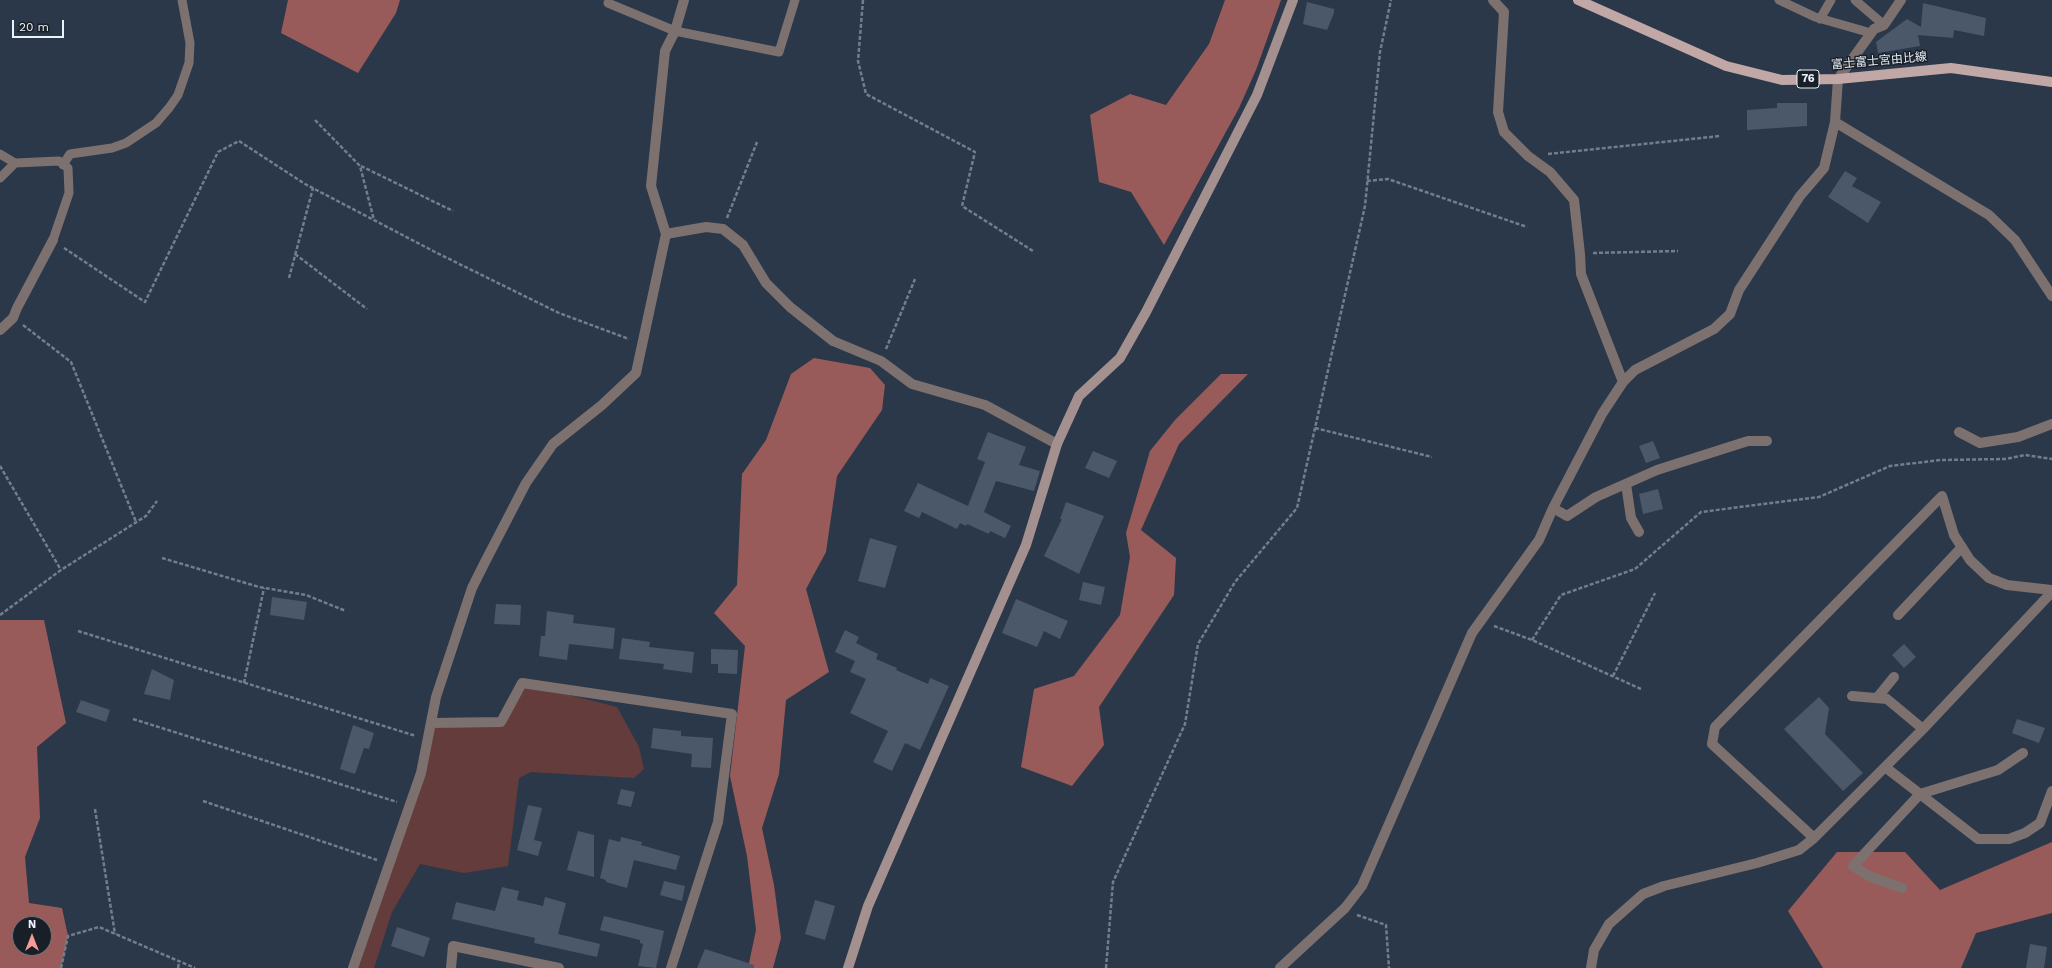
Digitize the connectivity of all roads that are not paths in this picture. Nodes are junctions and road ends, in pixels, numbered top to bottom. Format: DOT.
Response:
graph roads {
  1 [pos="182,0"];
  2 [pos="684,0"];
  3 [pos="795,0"];
  4 [pos="1293,0"];
  5 [pos="1493,0"];
  6 [pos="1578,0"];
  7 [pos="1779,0"];
  8 [pos="1831,0"];
  9 [pos="1855,0"];
  10 [pos="1901,0"];
  11 [pos="608,3"];
  12 [pos="1820,19"];
  13 [pos="1884,25"];
  14 [pos="675,31"];
  15 [pos="1871,33"];
  16 [pos="1838,79"];
  17 [pos="2052,82"];
  18 [pos="1835,122"];
  19 [pos="0,154"];
  20 [pos="15,163"];
  21 [pos="63,165"];
  22 [pos="0,178"];
  23 [pos="666,234"];
  24 [pos="53,240"];
  25 [pos="2052,296"];
  26 [pos="0,330"];
  27 [pos="1623,382"];
  28 [pos="2052,424"];
  29 [pos="1959,432"];
  30 [pos="1767,442"];
  31 [pos="1056,444"];
  32 [pos="1626,484"];
  33 [pos="1553,508"];
  34 [pos="1639,532"];
  35 [pos="1962,547"];
  36 [pos="2052,591"];
  37 [pos="1898,615"];
  38 [pos="1894,677"];
  39 [pos="1852,696"];
  40 [pos="1877,698"];
  41 [pos="431,723"];
  42 [pos="1923,729"];
  43 [pos="2024,753"];
  44 [pos="1885,767"];
  45 [pos="2052,791"];
  46 [pos="1920,794"];
  47 [pos="1814,838"];
  48 [pos="1902,888"];
  49 [pos="353,968"];
  50 [pos="451,968"];
  51 [pos="559,968"];
  52 [pos="672,968"];
  53 [pos="848,968"];
  54 [pos="1280,968"];
  55 [pos="1591,968"];
  1 -- 21 [label="lane"];
  2 -- 14 [label="street"];
  3 -- 14 [label="lane"];
  4 -- 31 [label="street"];
  5 -- 27 [label="street"];
  6 -- 16 [label="main road, 富士富士宮由比線 / 76"];
  7 -- 12 [label="lane"];
  8 -- 12 [label="lane"];
  9 -- 13 [label="lane"];
  10 -- 13 [label="street"];
  11 -- 14 [label="lane"];
  12 -- 15 [label="lane"];
  13 -- 15 [label="street"];
  14 -- 23 [label="street"];
  15 -- 16 [label="street"];
  16 -- 17 [label="main road, 富士富士宮由比線 / 76"];
  16 -- 18 [label="street"];
  18 -- 25 [label="street"];
  18 -- 27 [label="street"];
  19 -- 20 [label="lane"];
  20 -- 21 [label="lane"];
  20 -- 22 [label="lane"];
  21 -- 24 [label="lane"];
  23 -- 31 [label="street"];
  23 -- 41 [label="street"];
  24 -- 26 [label="street"];
  27 -- 33 [label="street"];
  28 -- 29 [label="street"];
  30 -- 32 [label="street"];
  31 -- 53 [label="street"];
  32 -- 33 [label="street"];
  32 -- 34 [label="street"];
  33 -- 54 [label="street"];
  35 -- 36 [label="street"];
  35 -- 37 [label="street"];
  35 -- 47 [label="street"];
  36 -- 42 [label="street"];
  38 -- 40 [label="street"];
  39 -- 40 [label="street"];
  40 -- 42 [label="street"];
  41 -- 49 [label="street"];
  41 -- 52 [label="street"];
  42 -- 44 [label="street"];
  43 -- 46 [label="street"];
  44 -- 46 [label="street"];
  44 -- 47 [label="street"];
  45 -- 46 [label="street"];
  46 -- 48 [label="street"];
  47 -- 55 [label="street"];
  50 -- 51 [label="street"];
}
